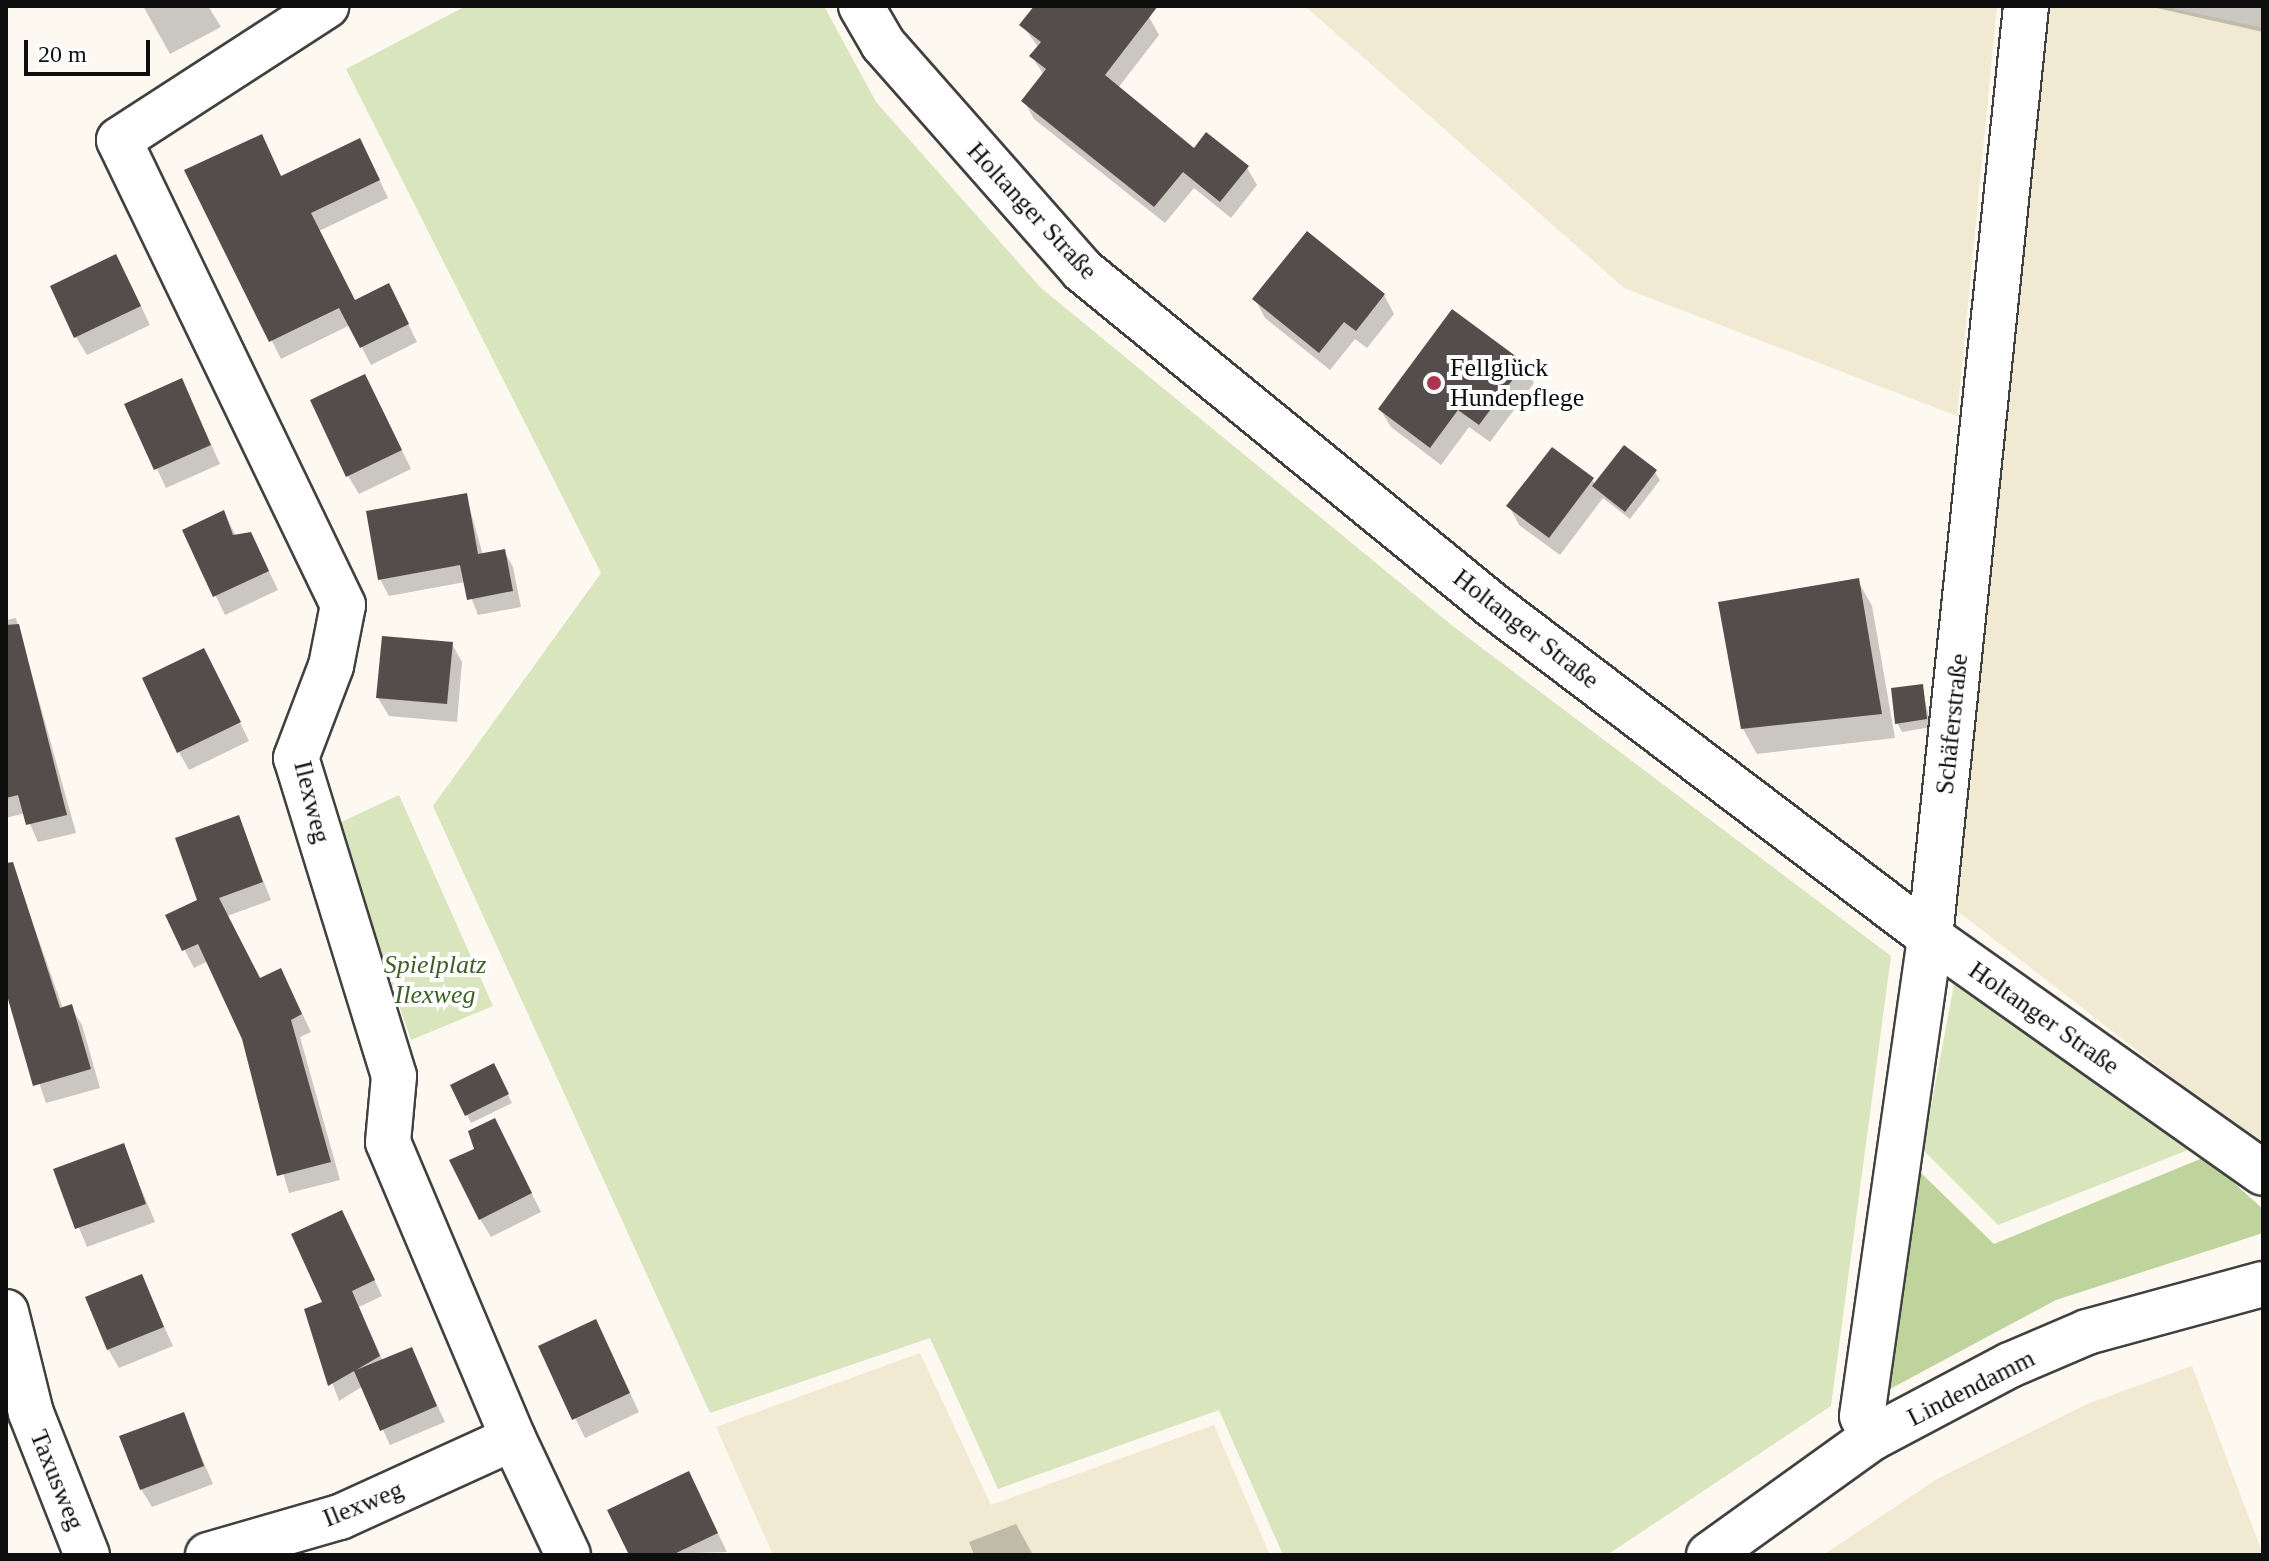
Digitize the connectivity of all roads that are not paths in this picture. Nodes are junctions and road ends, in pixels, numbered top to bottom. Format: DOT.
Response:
graph roads {
  1 [pos="326,6"];
  2 [pos="861,6"];
  3 [pos="2026,6"];
  4 [pos="272,20"];
  5 [pos="1930,937"];
  6 [pos="2263,1173"];
  7 [pos="2263,1284"];
  8 [pos="6,1312"];
  9 [pos="513,1438"];
  10 [pos="1872,1438"];
  11 [pos="87,1555"];
  12 [pos="208,1555"];
  13 [pos="568,1555"];
  14 [pos="1709,1555"];
  1 -- 4 [label="street"];
  2 -- 5 [label="street, Holtanger Straße"];
  3 -- 5 [label="street, Schäferstraße"];
  4 -- 9 [label="street, Ilexweg"];
  5 -- 6 [label="street, Holtanger Straße"];
  5 -- 10 [label="street, Schäferstraße"];
  7 -- 10 [label="street, Lindendamm"];
  8 -- 11 [label="street, Taxusweg"];
  9 -- 12 [label="street, Ilexweg"];
  9 -- 13 [label="street, Ilexweg"];
  10 -- 14 [label="street, Lindendamm"];
}
